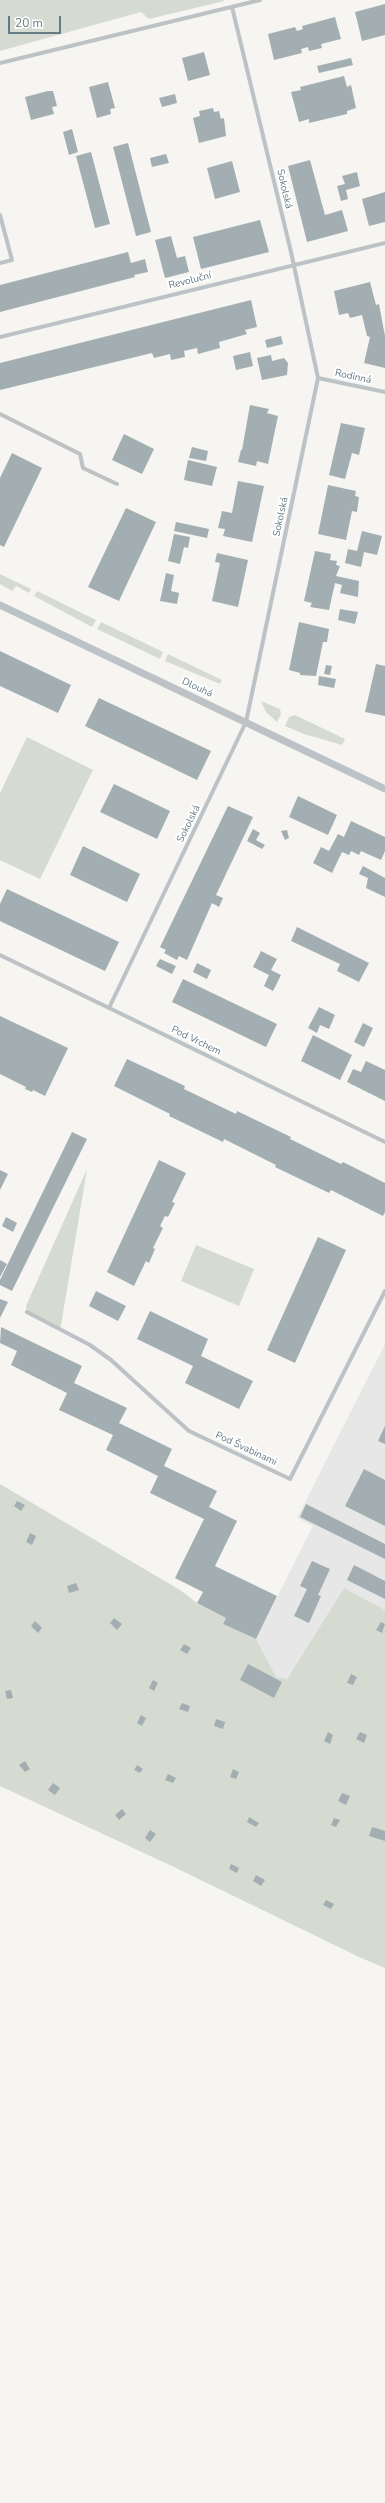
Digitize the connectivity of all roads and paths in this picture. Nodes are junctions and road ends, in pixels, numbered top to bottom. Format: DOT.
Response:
graph roads {
  1 [pos="260,0"];
  2 [pos="232,7"];
  3 [pos="0,63"];
  4 [pos="0,215"];
  5 [pos="385,243"];
  6 [pos="0,263"];
  7 [pos="294,264"];
  8 [pos="0,337"];
  9 [pos="318,378"];
  10 [pos="385,392"];
  11 [pos="0,414"];
  12 [pos="117,484"];
  13 [pos="0,605"];
  14 [pos="246,722"];
  15 [pos="385,789"];
  16 [pos="0,955"];
  17 [pos="109,1008"];
  18 [pos="385,1142"];
  19 [pos="385,1291"];
  20 [pos="27,1312"];
  1 -- 2 [label="street"];
  2 -- 3 [label="street"];
  2 -- 7 [label="street, Sokolská"];
  4 -- 6 [label="street"];
  5 -- 7 [label="street, Revoluční"];
  7 -- 8 [label="street, Revoluční"];
  7 -- 9 [label="street, Sokolská"];
  9 -- 10 [label="street, Rodinná"];
  9 -- 14 [label="street, Sokolská"];
  11 -- 12 [label="street"];
  13 -- 14 [label="street, Dlouhá"];
  14 -- 15 [label="street, Dlouhá"];
  14 -- 17 [label="street, Sokolská"];
  16 -- 17 [label="street, Pod Vrchem"];
  17 -- 18 [label="street, Pod Vrchem"];
  19 -- 20 [label="street, Pod Švabinami"];
}
